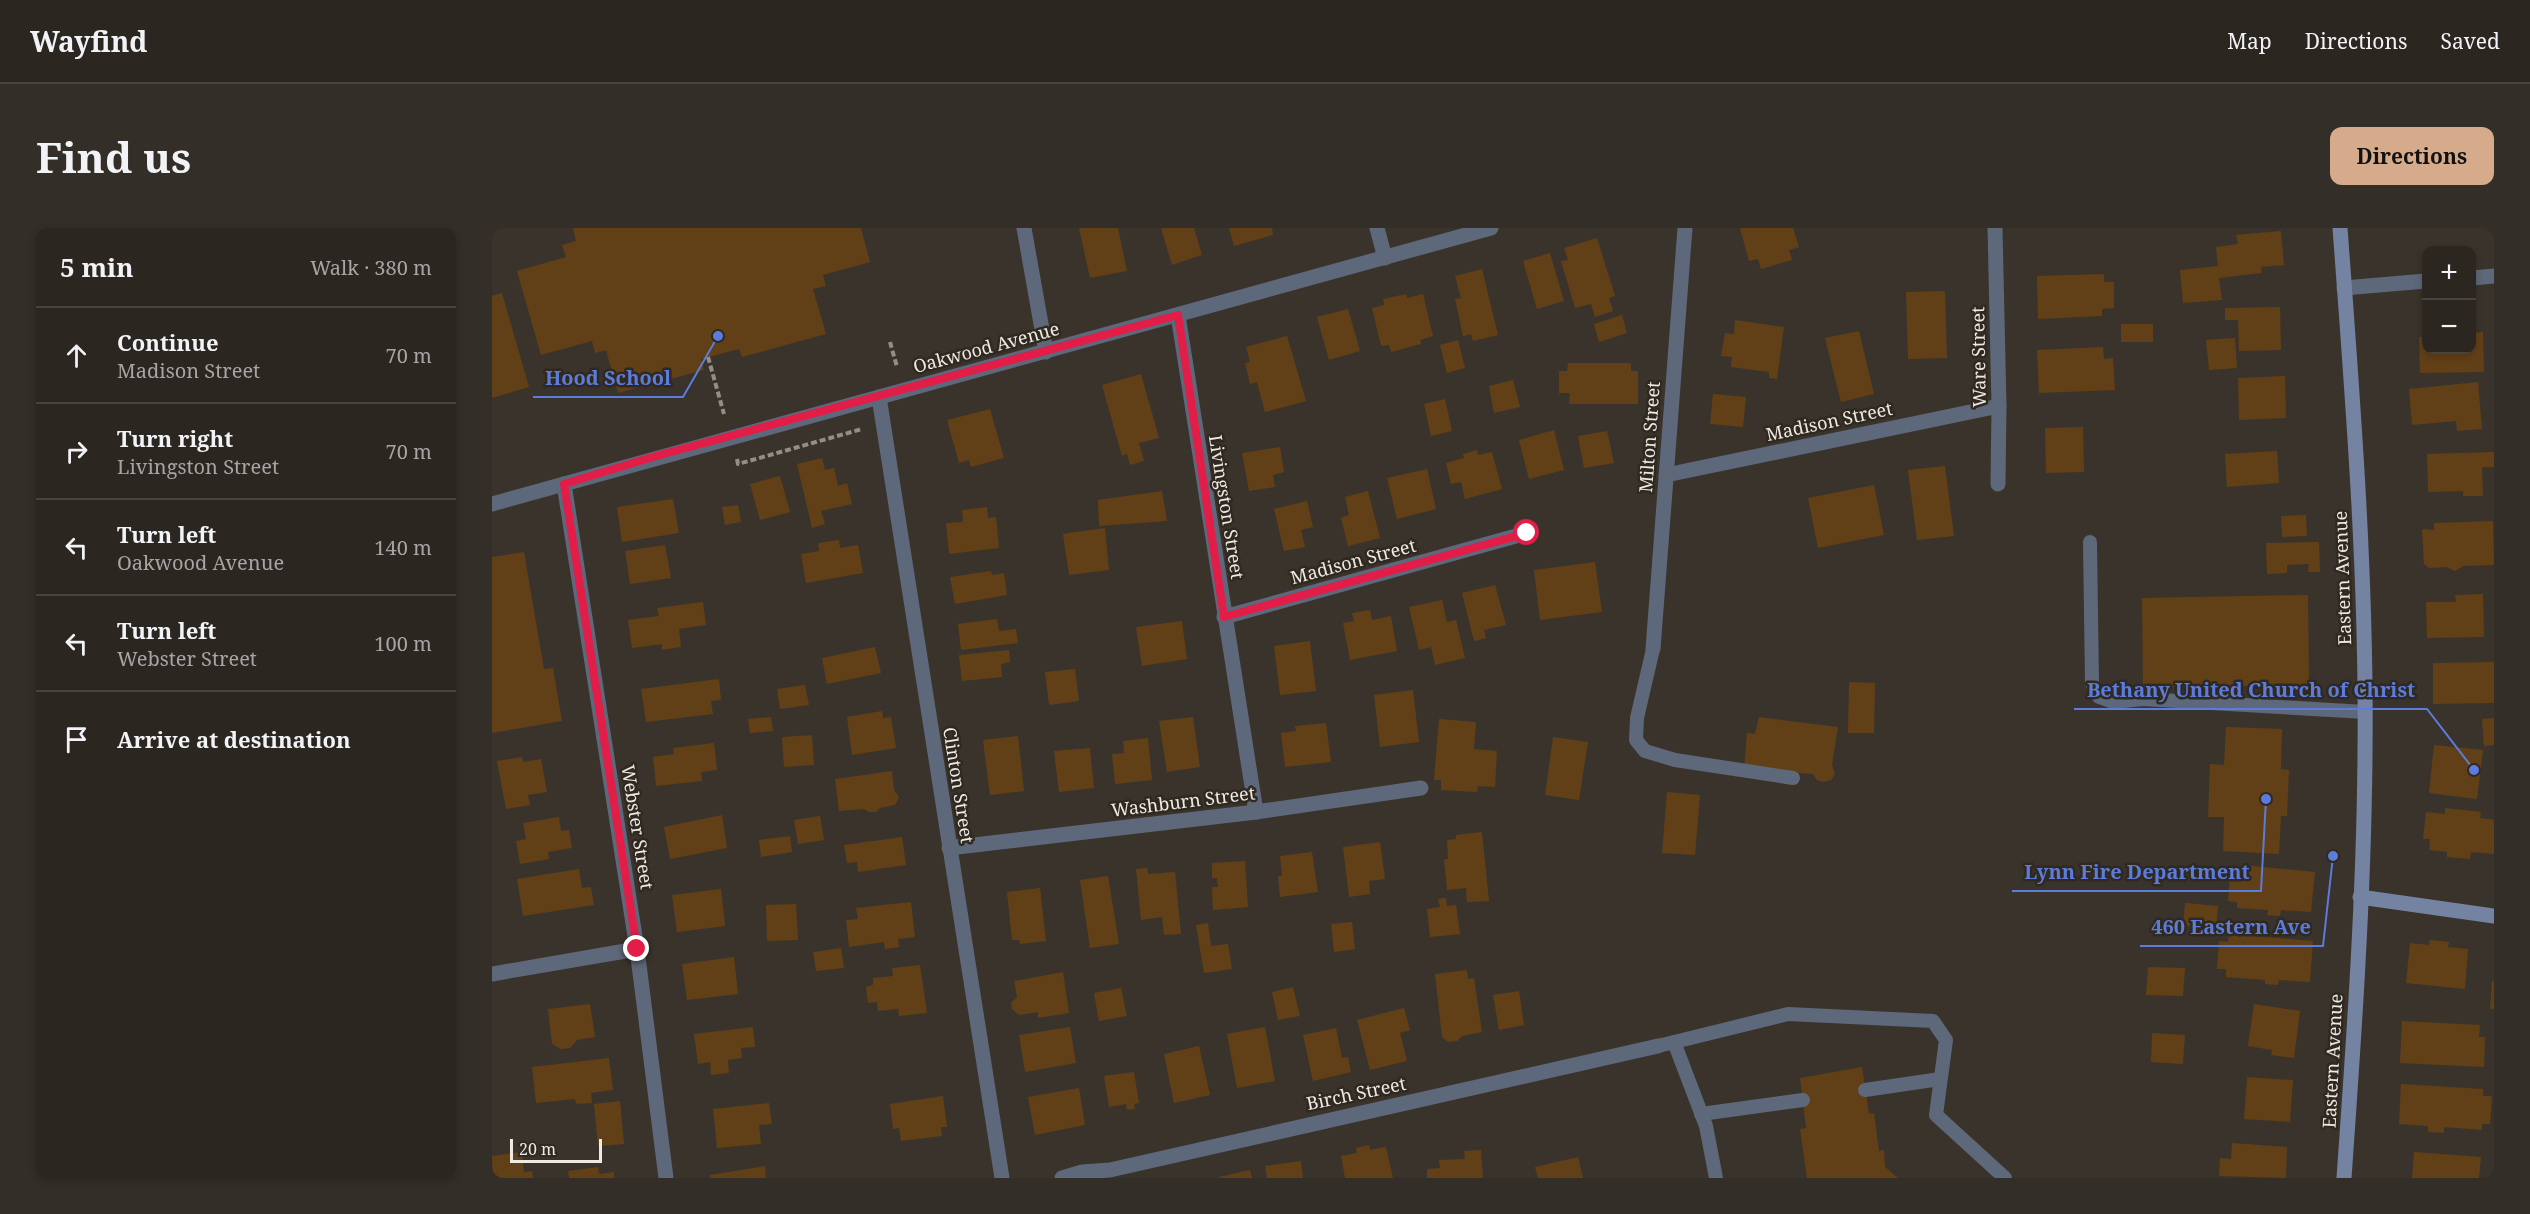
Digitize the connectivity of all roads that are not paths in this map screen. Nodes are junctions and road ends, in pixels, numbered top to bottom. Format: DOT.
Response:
graph roads {
  1 [pos="1024,228"];
  2 [pos="1377,228"];
  3 [pos="1491,228"];
  4 [pos="1685,228"];
  5 [pos="1995,228"];
  6 [pos="2340,228"];
  7 [pos="1384,258"];
  8 [pos="2494,276"];
  9 [pos="2476,278"];
  10 [pos="2422,281"];
  11 [pos="2344,288"];
  12 [pos="1178,315"];
  13 [pos="1046,352"];
  14 [pos="879,397"];
  15 [pos="1999,406"];
  16 [pos="1666,475"];
  17 [pos="564,484"];
  18 [pos="1998,484"];
  19 [pos="492,504"];
  20 [pos="1527,533"];
  21 [pos="2090,542"];
  22 [pos="1224,617"];
  23 [pos="1653,649"];
  24 [pos="2365,712"];
  25 [pos="1793,778"];
  26 [pos="1421,788"];
  27 [pos="1256,812"];
  28 [pos="949,848"];
  29 [pos="2360,897"];
  30 [pos="2494,916"];
  31 [pos="637,949"];
  32 [pos="492,974"];
  33 [pos="1674,1042"];
  34 [pos="1658,1046"];
  35 [pos="1940,1079"];
  36 [pos="1865,1090"];
  37 [pos="1803,1100"];
  38 [pos="1701,1114"];
  39 [pos="1083,1175"];
  40 [pos="666,1178"];
  41 [pos="1002,1178"];
  42 [pos="1062,1178"];
  43 [pos="1716,1178"];
  44 [pos="2005,1178"];
  45 [pos="2344,1178"];
  1 -- 13 [label="street"];
  2 -- 7 [label="street"];
  3 -- 7 [label="street, Oakwood Avenue"];
  4 -- 16 [label="street, Milton Street"];
  5 -- 15 [label="street, Ware Street"];
  6 -- 11 [label="main road, Eastern Avenue"];
  7 -- 12 [label="street, Oakwood Avenue"];
  8 -- 9 [label="street"];
  10 -- 11 [label="street"];
  11 -- 24 [label="main road, Eastern Avenue"];
  12 -- 13 [label="street, Oakwood Avenue"];
  12 -- 22 [label="street, Livingston Street"];
  13 -- 14 [label="street, Oakwood Avenue"];
  14 -- 17 [label="street, Oakwood Avenue"];
  14 -- 28 [label="street, Clinton Street"];
  15 -- 16 [label="street, Madison Street"];
  15 -- 18 [label="street, Ware Street"];
  16 -- 23 [label="street, Milton Street"];
  17 -- 19 [label="street, Oakwood Avenue"];
  17 -- 31 [label="street, Webster Street"];
  20 -- 22 [label="street, Madison Street"];
  21 -- 24 [label="lane"];
  22 -- 27 [label="street, Livingston Street"];
  23 -- 25 [label="lane"];
  24 -- 29 [label="main road, Eastern Avenue"];
  26 -- 27 [label="street, Washburn Street"];
  27 -- 28 [label="street, Washburn Street"];
  28 -- 41 [label="street, Clinton Street"];
  29 -- 30 [label="main road"];
  29 -- 45 [label="main road, Eastern Avenue"];
  31 -- 32 [label="street"];
  31 -- 40 [label="street, Webster Street"];
  33 -- 34 [label="lane"];
  33 -- 35 [label="lane"];
  33 -- 38 [label="lane"];
  34 -- 39 [label="street, Birch Street"];
  35 -- 36 [label="lane"];
  35 -- 44 [label="lane"];
  37 -- 38 [label="lane"];
  38 -- 43 [label="lane"];
  39 -- 42 [label="street, Birch Street"];
}
